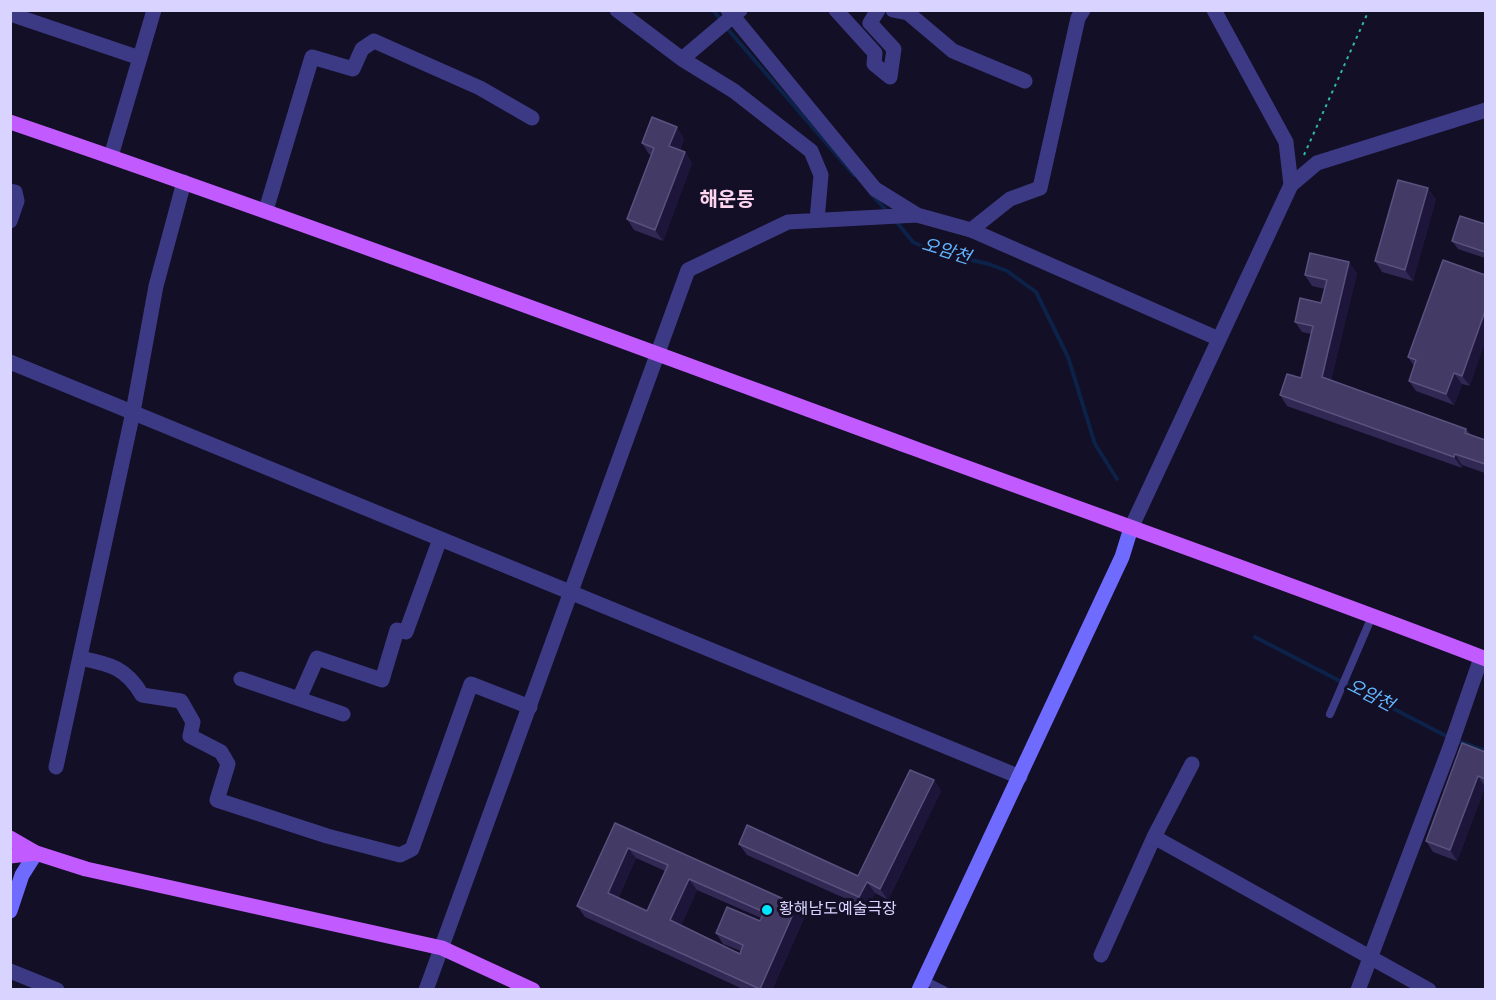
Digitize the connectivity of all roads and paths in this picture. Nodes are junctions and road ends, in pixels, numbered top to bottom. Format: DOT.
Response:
graph roads {
  1 [pos="154,10"];
  2 [pos="617,10"];
  3 [pos="836,10"];
  4 [pos="878,10"];
  5 [pos="893,10"];
  6 [pos="1083,10"];
  7 [pos="1214,10"];
  8 [pos="1369,10"];
  9 [pos="10,14"];
  10 [pos="733,15"];
  11 [pos="140,58"];
  12 [pos="682,59"];
  13 [pos="1025,81"];
  14 [pos="1485,110"];
  15 [pos="532,118"];
  16 [pos="10,122"];
  17 [pos="111,156"];
  18 [pos="1301,163"];
  19 [pos="184,182"];
  20 [pos="1291,185"];
  21 [pos="10,191"];
  22 [pos="266,210"];
  23 [pos="910,215"];
  24 [pos="817,220"];
  25 [pos="10,221"];
  26 [pos="971,230"];
  27 [pos="1219,339"];
  28 [pos="659,354"];
  29 [pos="10,362"];
  30 [pos="133,412"];
  31 [pos="1131,528"];
  32 [pos="440,539"];
  33 [pos="571,595"];
  34 [pos="1373,614"];
  35 [pos="80,658"];
  36 [pos="1483,658"];
  37 [pos="241,680"];
  38 [pos="299,699"];
  39 [pos="530,706"];
  40 [pos="343,714"];
  41 [pos="1330,714"];
  42 [pos="1192,764"];
  43 [pos="56,767"];
  44 [pos="1020,777"];
  45 [pos="1154,837"];
  46 [pos="10,838"];
  47 [pos="36,853"];
  48 [pos="10,856"];
  49 [pos="10,911"];
  50 [pos="442,948"];
  51 [pos="1101,954"];
  52 [pos="1370,955"];
  53 [pos="10,971"];
  54 [pos="922,985"];
  55 [pos="57,990"];
  56 [pos="426,990"];
  57 [pos="533,990"];
  58 [pos="944,990"];
  59 [pos="1358,990"];
  60 [pos="1429,990"];
  1 -- 11 [label="street"];
  2 -- 12 [label="street"];
  3 -- 4 [label="street"];
  5 -- 13 [label="street"];
  6 -- 26 [label="street"];
  7 -- 20 [label="street"];
  8 -- 18 [label="path"];
  9 -- 11 [label="street"];
  10 -- 12 [label="street"];
  10 -- 23 [label="street"];
  11 -- 17 [label="street"];
  12 -- 24 [label="street"];
  14 -- 20 [label="street"];
  15 -- 22 [label="street"];
  16 -- 17 [label="main road"];
  17 -- 19 [label="main road"];
  19 -- 22 [label="main road"];
  19 -- 30 [label="street"];
  20 -- 27 [label="street"];
  21 -- 25 [label="street"];
  22 -- 28 [label="main road"];
  23 -- 24 [label="street"];
  23 -- 26 [label="street"];
  24 -- 28 [label="street"];
  26 -- 27 [label="street"];
  27 -- 31 [label="street"];
  28 -- 31 [label="main road"];
  28 -- 33 [label="street"];
  29 -- 30 [label="street"];
  30 -- 32 [label="street"];
  30 -- 35 [label="street"];
  31 -- 34 [label="main road"];
  31 -- 44 [label="main road"];
  32 -- 33 [label="street"];
  32 -- 38 [label="street"];
  33 -- 39 [label="street"];
  33 -- 44 [label="street"];
  34 -- 36 [label="main road"];
  34 -- 41 [label="lane"];
  35 -- 39 [label="street"];
  35 -- 43 [label="street"];
  36 -- 52 [label="street"];
  37 -- 38 [label="street"];
  38 -- 40 [label="street"];
  39 -- 50 [label="street"];
  42 -- 45 [label="street"];
  44 -- 54 [label="main road"];
  45 -- 51 [label="street"];
  45 -- 52 [label="street"];
  46 -- 47 [label="main road"];
  47 -- 48 [label="main road"];
  47 -- 49 [label="main road"];
  47 -- 50 [label="main road"];
  50 -- 56 [label="street"];
  50 -- 57 [label="main road"];
  52 -- 59 [label="street"];
  52 -- 60 [label="street"];
  53 -- 55 [label="street"];
  54 -- 58 [label="lane"];
}
